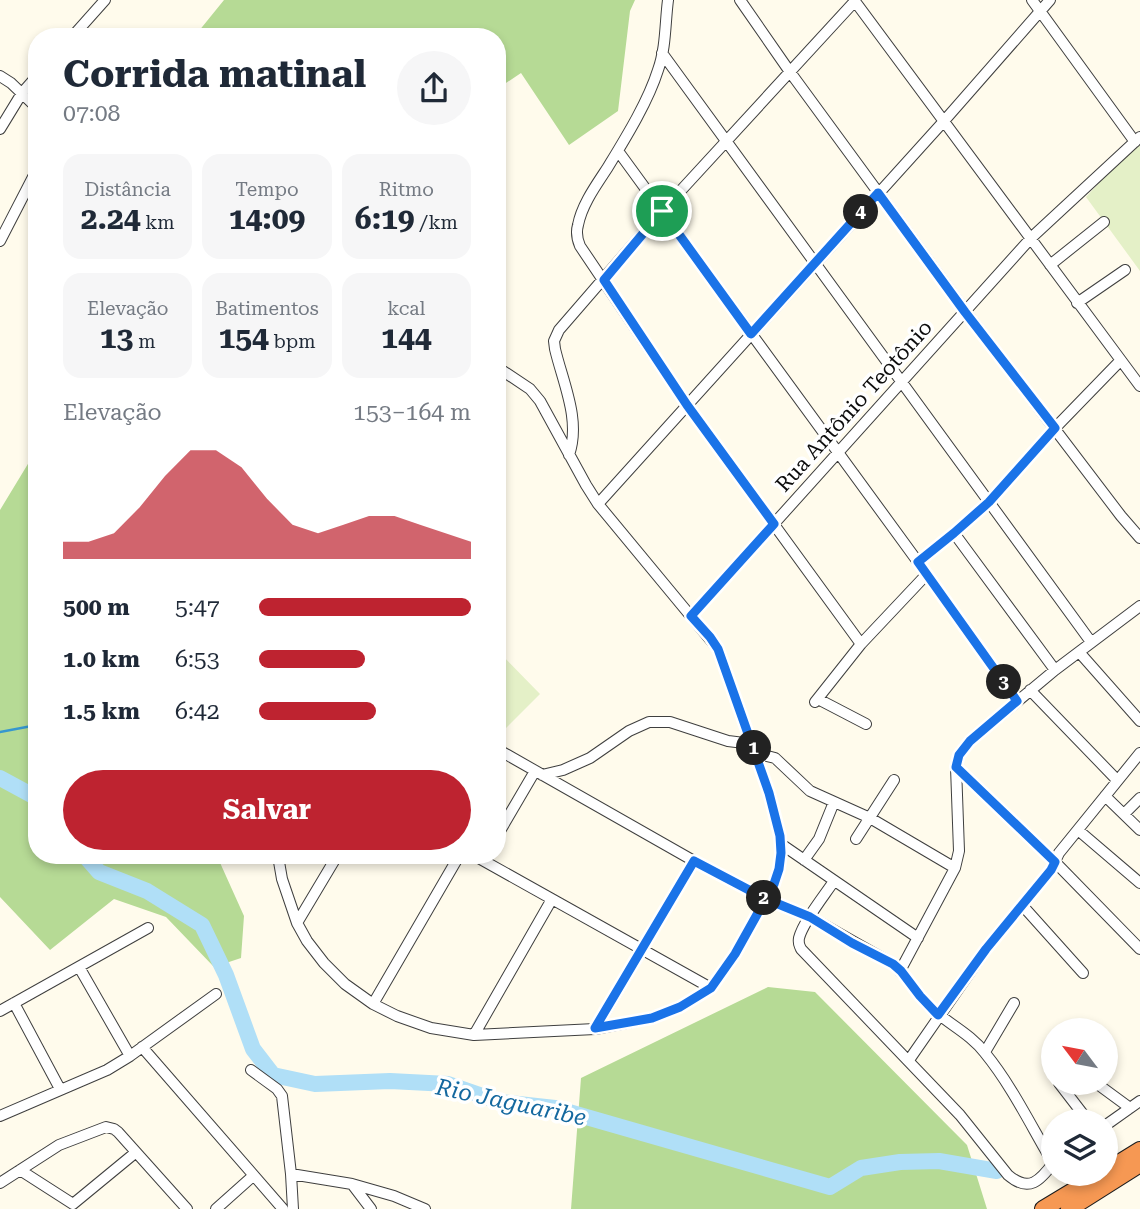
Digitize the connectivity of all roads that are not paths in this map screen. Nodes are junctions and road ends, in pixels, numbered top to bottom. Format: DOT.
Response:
graph roads {
  1 [pos="105,0"];
  2 [pos="668,0"];
  3 [pos="740,0"];
  4 [pos="1032,0"];
  5 [pos="1050,0"];
  6 [pos="854,1"];
  7 [pos="1040,11"];
  8 [pos="80,28"];
  9 [pos="662,53"];
  10 [pos="790,72"];
  11 [pos="0,75"];
  12 [pos="28,86"];
  13 [pos="22,93"];
  14 [pos="28,99"];
  15 [pos="944,121"];
  16 [pos="0,129"];
  17 [pos="1138,139"];
  18 [pos="726,141"];
  19 [pos="618,151"];
  20 [pos="28,187"];
  21 [pos="878,193"];
  22 [pos="662,211"];
  23 [pos="1104,222"];
  24 [pos="1031,238"];
  25 [pos="0,241"];
  26 [pos="814,263"];
  27 [pos="1050,265"];
  28 [pos="1125,270"];
  29 [pos="604,280"];
  30 [pos="1077,303"];
  31 [pos="965,312"];
  32 [pos="751,334"];
  33 [pos="1120,360"];
  34 [pos="506,373"];
  35 [pos="901,383"];
  36 [pos="1140,386"];
  37 [pos="687,405"];
  38 [pos="1055,428"];
  39 [pos="838,453"];
  40 [pos="569,455"];
  41 [pos="989,502"];
  42 [pos="598,504"];
  43 [pos="774,524"];
  44 [pos="954,533"];
  45 [pos="1140,538"];
  46 [pos="918,562"];
  47 [pos="926,574"];
  48 [pos="1140,606"];
  49 [pos="691,616"];
  50 [pos="1091,642"];
  51 [pos="861,644"];
  52 [pos="1079,652"];
  53 [pos="1055,670"];
  54 [pos="1030,690"];
  55 [pos="1017,701"];
  56 [pos="1140,702"];
  57 [pos="1130,710"];
  58 [pos="1140,721"];
  59 [pos="866,724"];
  60 [pos="754,748"];
  61 [pos="506,754"];
  62 [pos="1138,761"];
  63 [pos="956,767"];
  64 [pos="539,773"];
  65 [pos="894,780"];
  66 [pos="1118,780"];
  67 [pos="1105,796"];
  68 [pos="1140,798"];
  69 [pos="834,802"];
  70 [pos="1124,814"];
  71 [pos="870,818"];
  72 [pos="506,822"];
  73 [pos="1078,830"];
  74 [pos="1140,830"];
  75 [pos="856,839"];
  76 [pos="780,844"];
  77 [pos="804,860"];
  78 [pos="694,861"];
  79 [pos="1055,862"];
  80 [pos="279,864"];
  81 [pos="332,864"];
  82 [pos="454,864"];
  83 [pos="492,864"];
  84 [pos="955,869"];
  85 [pos="834,881"];
  86 [pos="1140,883"];
  87 [pos="552,899"];
  88 [pos="766,899"];
  89 [pos="1022,905"];
  90 [pos="810,917"];
  91 [pos="298,923"];
  92 [pos="148,928"];
  93 [pos="918,938"];
  94 [pos="1138,944"];
  95 [pos="642,948"];
  96 [pos="79,967"];
  97 [pos="901,971"];
  98 [pos="1083,973"];
  99 [pos="711,988"];
  100 [pos="216,994"];
  101 [pos="1014,1003"];
  102 [pos="373,1004"];
  103 [pos="5,1007"];
  104 [pos="938,1015"];
  105 [pos="595,1028"];
  106 [pos="474,1035"];
  107 [pos="142,1047"];
  108 [pos="985,1052"];
  109 [pos="130,1056"];
  110 [pos="909,1060"];
  111 [pos="251,1070"];
  112 [pos="60,1089"];
  113 [pos="1114,1096"];
  114 [pos="1140,1101"];
  115 [pos="1130,1108"];
  116 [pos="0,1116"];
  117 [pos="1118,1116"];
  118 [pos="1041,1142"];
  119 [pos="1140,1150"];
  120 [pos="135,1153"];
  121 [pos="1118,1164"];
  122 [pos="1140,1164"];
  123 [pos="20,1170"];
  124 [pos="291,1174"];
  125 [pos="253,1176"];
  126 [pos="1041,1178"];
  127 [pos="0,1184"];
  128 [pos="352,1184"];
  129 [pos="1081,1186"];
  130 [pos="187,1209"];
  131 [pos="216,1209"];
  132 [pos="283,1209"];
  133 [pos="293,1209"];
  134 [pos="371,1209"];
  135 [pos="425,1209"];
  136 [pos="1043,1209"];
  137 [pos="1069,1209"];
  1 -- 8 [label="street"];
  2 -- 9 [label="street"];
  3 -- 10 [label="street"];
  4 -- 7 [label="street"];
  5 -- 7 [label="street"];
  6 -- 10 [label="street"];
  6 -- 15 [label="street"];
  7 -- 15 [label="street"];
  7 -- 17 [label="street"];
  9 -- 18 [label="street"];
  9 -- 19 [label="street"];
  10 -- 18 [label="street"];
  10 -- 21 [label="street"];
  11 -- 13 [label="street"];
  12 -- 13 [label="street"];
  13 -- 14 [label="street"];
  13 -- 16 [label="street"];
  15 -- 21 [label="street"];
  15 -- 24 [label="street"];
  17 -- 24 [label="street, Rua Antônio Teotônio"];
  18 -- 22 [label="street"];
  18 -- 26 [label="street"];
  19 -- 22 [label="street"];
  19 -- 29 [label="street"];
  20 -- 25 [label="street"];
  21 -- 26 [label="street"];
  21 -- 31 [label="street"];
  22 -- 29 [label="street"];
  22 -- 32 [label="street"];
  23 -- 27 [label="street"];
  24 -- 27 [label="street"];
  24 -- 31 [label="street, Rua Antônio Teotônio"];
  26 -- 32 [label="street"];
  26 -- 35 [label="street"];
  27 -- 30 [label="street"];
  28 -- 30 [label="street"];
  29 -- 37 [label="street"];
  29 -- 40 [label="street"];
  30 -- 33 [label="street"];
  31 -- 35 [label="street, Rua Antônio Teotônio"];
  31 -- 38 [label="street"];
  32 -- 37 [label="street"];
  32 -- 39 [label="street"];
  33 -- 36 [label="street"];
  33 -- 38 [label="street"];
  34 -- 40 [label="street"];
  35 -- 39 [label="street, Rua Antônio Teotônio"];
  35 -- 41 [label="street"];
  37 -- 42 [label="street"];
  37 -- 43 [label="street"];
  38 -- 41 [label="street"];
  38 -- 45 [label="street"];
  39 -- 43 [label="street, Rua Antônio Teotônio"];
  39 -- 46 [label="street"];
  40 -- 42 [label="street"];
  41 -- 44 [label="street"];
  41 -- 50 [label="street"];
  42 -- 49 [label="street"];
  43 -- 49 [label="street, Rua Antônio Teotônio"];
  43 -- 51 [label="street"];
  44 -- 46 [label="street"];
  44 -- 53 [label="street"];
  46 -- 47 [label="street"];
  47 -- 51 [label="street"];
  47 -- 55 [label="street"];
  48 -- 50 [label="street"];
  49 -- 60 [label="street"];
  50 -- 52 [label="street"];
  51 -- 59 [label="street"];
  52 -- 53 [label="street"];
  52 -- 57 [label="street"];
  53 -- 54 [label="street"];
  54 -- 55 [label="street"];
  54 -- 66 [label="street"];
  55 -- 63 [label="street"];
  56 -- 57 [label="street"];
  57 -- 58 [label="street"];
  60 -- 64 [label="street"];
  60 -- 69 [label="street"];
  60 -- 76 [label="street"];
  61 -- 64 [label="street"];
  62 -- 66 [label="street"];
  63 -- 79 [label="street"];
  63 -- 84 [label="street"];
  64 -- 72 [label="street"];
  64 -- 78 [label="street"];
  65 -- 71 [label="street"];
  66 -- 67 [label="street"];
  67 -- 70 [label="street"];
  67 -- 73 [label="street"];
  68 -- 70 [label="street"];
  69 -- 71 [label="street"];
  69 -- 77 [label="street"];
  70 -- 74 [label="street"];
  71 -- 75 [label="street"];
  71 -- 84 [label="street"];
  73 -- 79 [label="street"];
  73 -- 86 [label="street"];
  76 -- 77 [label="street"];
  76 -- 88 [label="street"];
  77 -- 85 [label="street"];
  78 -- 88 [label="street"];
  78 -- 95 [label="street"];
  79 -- 89 [label="street"];
  79 -- 94 [label="street"];
  80 -- 91 [label="street"];
  81 -- 91 [label="street"];
  82 -- 102 [label="street"];
  83 -- 87 [label="street"];
  84 -- 93 [label="street"];
  85 -- 90 [label="street"];
  85 -- 93 [label="street"];
  87 -- 95 [label="street"];
  87 -- 106 [label="street"];
  88 -- 90 [label="street"];
  88 -- 99 [label="street"];
  89 -- 98 [label="street"];
  89 -- 104 [label="street"];
  90 -- 97 [label="street"];
  90 -- 110 [label="street"];
  91 -- 102 [label="street"];
  92 -- 96 [label="street"];
  93 -- 97 [label="street"];
  95 -- 99 [label="street"];
  95 -- 105 [label="street"];
  96 -- 103 [label="street"];
  96 -- 109 [label="street"];
  97 -- 104 [label="street"];
  99 -- 105 [label="street"];
  100 -- 107 [label="street"];
  101 -- 108 [label="street"];
  102 -- 106 [label="street"];
  103 -- 112 [label="street"];
  104 -- 108 [label="street"];
  104 -- 110 [label="street"];
  105 -- 106 [label="street"];
  107 -- 109 [label="street"];
  107 -- 125 [label="street"];
  108 -- 118 [label="street"];
  109 -- 112 [label="street"];
  110 -- 126 [label="street"];
  111 -- 124 [label="street"];
  112 -- 116 [label="street"];
  113 -- 115 [label="street"];
  114 -- 115 [label="street"];
  115 -- 117 [label="street"];
  119 -- 121 [label="highway"];
  120 -- 123 [label="street"];
  120 -- 123 [label="street"];
  120 -- 130 [label="street"];
  122 -- 137 [label="highway"];
  123 -- 127 [label="street"];
  124 -- 128 [label="street"];
  124 -- 133 [label="street"];
  125 -- 131 [label="street"];
  125 -- 132 [label="street"];
  128 -- 134 [label="street"];
  128 -- 135 [label="street"];
  129 -- 136 [label="highway"];
}
